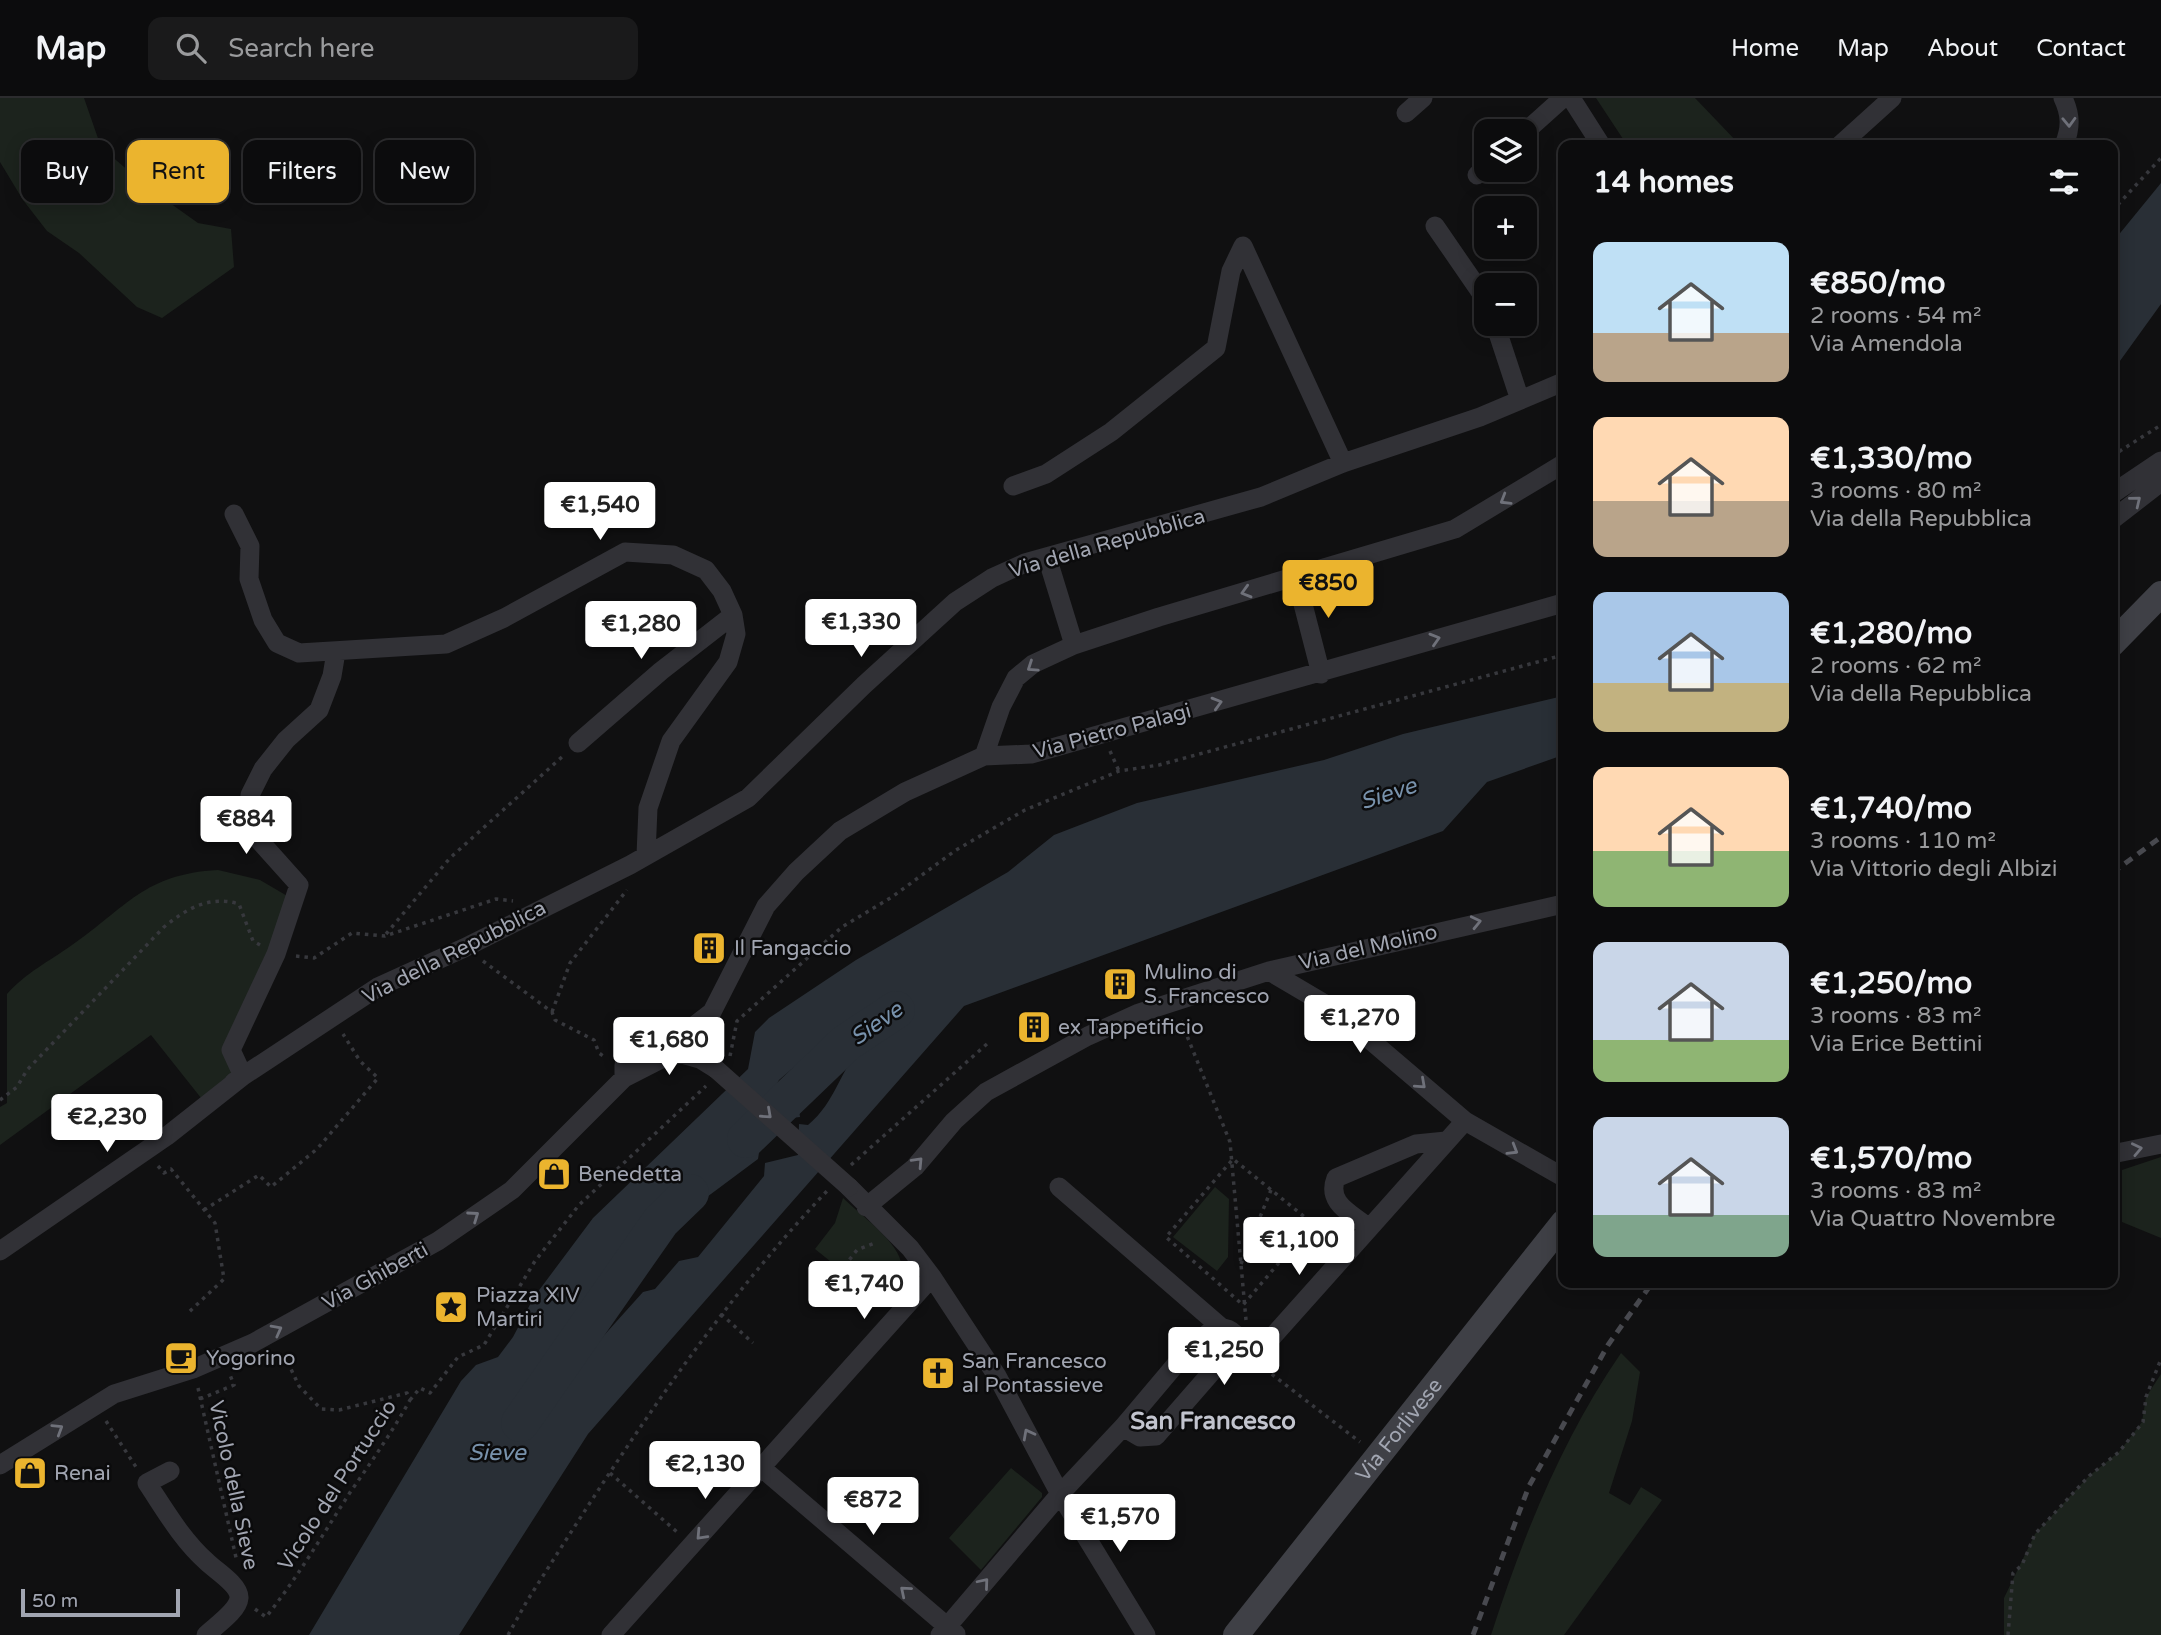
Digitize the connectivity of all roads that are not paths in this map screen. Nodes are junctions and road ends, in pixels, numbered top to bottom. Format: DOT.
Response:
graph roads {
  1 [pos="1423,98"];
  2 [pos="1563,98"];
  3 [pos="1571,98"];
  4 [pos="1892,98"];
  5 [pos="2063,98"];
  6 [pos="1406,113"];
  7 [pos="1537,121"];
  8 [pos="1598,140"];
  9 [pos="1846,140"];
  10 [pos="2066,140"];
  11 [pos="1435,226"];
  12 [pos="1474,283"];
  13 [pos="1499,336"];
  14 [pos="1558,384"];
  15 [pos="1520,400"];
  16 [pos="2161,461"];
  17 [pos="1343,463"];
  18 [pos="1558,467"];
  19 [pos="2161,482"];
  20 [pos="1013,486"];
  21 [pos="2118,490"];
  22 [pos="234,514"];
  23 [pos="2118,515"];
  24 [pos="1047,557"];
  25 [pos="1296,577"];
  26 [pos="2161,594"];
  27 [pos="1558,604"];
  28 [pos="733,615"];
  29 [pos="2118,639"];
  30 [pos="1074,645"];
  31 [pos="337,652"];
  32 [pos="1321,674"];
  33 [pos="578,743"];
  34 [pos="984,755"];
  35 [pos="646,856"];
  36 [pos="1558,905"];
  37 [pos="1269,971"];
  38 [pos="624,1072"];
  39 [pos="233,1082"];
  40 [pos="1465,1121"];
  41 [pos="1446,1141"];
  42 [pos="2161,1144"];
  43 [pos="2118,1153"];
  44 [pos="1558,1174"];
  45 [pos="1059,1187"];
  46 [pos="866,1207"];
  47 [pos="1368,1228"];
  48 [pos="1558,1229"];
  49 [pos="0,1251"];
  50 [pos="932,1277"];
  51 [pos="1222,1328"];
  52 [pos="1242,1348"];
  53 [pos="1201,1351"];
  54 [pos="1217,1366"];
  55 [pos="1123,1427"];
  56 [pos="0,1465"];
  57 [pos="763,1469"];
  58 [pos="170,1471"];
  59 [pos="1059,1494"];
  60 [pos="948,1632"];
  61 [pos="206,1635"];
  62 [pos="611,1635"];
  63 [pos="1146,1635"];
  64 [pos="1236,1635"];
  1 -- 6 [label="street"];
  2 -- 7 [label="street"];
  3 -- 8 [label="street"];
  4 -- 9 [label="street"];
  5 -- 10 [label="street, one-way"];
  11 -- 12 [label="street"];
  13 -- 15 [label="street"];
  14 -- 15 [label="street, Via della Repubblica"];
  15 -- 17 [label="street, Via della Repubblica"];
  16 -- 21 [label="street"];
  17 -- 20 [label="street"];
  17 -- 24 [label="street, Via della Repubblica"];
  18 -- 25 [label="street, one-way"];
  23 -- 19 [label="street, one-way"];
  22 -- 31 [label="street"];
  24 -- 30 [label="street"];
  24 -- 35 [label="street, Via della Repubblica"];
  25 -- 30 [label="street, one-way"];
  25 -- 32 [label="street"];
  26 -- 29 [label="street"];
  32 -- 27 [label="street, Via Pietro Palagi, one-way"];
  28 -- 31 [label="street"];
  28 -- 33 [label="street"];
  28 -- 35 [label="street"];
  30 -- 34 [label="street, one-way"];
  31 -- 39 [label="street"];
  34 -- 32 [label="street, Via Pietro Palagi, one-way"];
  34 -- 38 [label="street, Via Pietro Palagi"];
  35 -- 39 [label="street, Via della Repubblica"];
  37 -- 36 [label="street, Via del Molino, one-way"];
  37 -- 40 [label="street, one-way"];
  46 -- 37 [label="street, Via del Molino, one-way"];
  38 -- 46 [label="street, Via Ghiberti, one-way, bridge"];
  56 -- 38 [label="street, Via Ghiberti, one-way"];
  39 -- 49 [label="street, Via della Repubblica"];
  40 -- 41 [label="street"];
  40 -- 44 [label="street, one-way"];
  41 -- 47 [label="street"];
  41 -- 47 [label="street"];
  43 -- 42 [label="street, one-way"];
  45 -- 51 [label="street"];
  46 -- 50 [label="street"];
  47 -- 52 [label="street"];
  48 -- 64 [label="street, Via Forlivese"];
  50 -- 57 [label="street"];
  59 -- 50 [label="street, one-way"];
  51 -- 52 [label="street"];
  51 -- 53 [label="street"];
  52 -- 54 [label="street"];
  53 -- 54 [label="street"];
  53 -- 55 [label="street"];
  54 -- 55 [label="street"];
  55 -- 59 [label="street"];
  60 -- 57 [label="street, one-way"];
  57 -- 62 [label="street, one-way"];
  58 -- 61 [label="street"];
  60 -- 59 [label="street, one-way"];
  59 -- 63 [label="street"];
}
